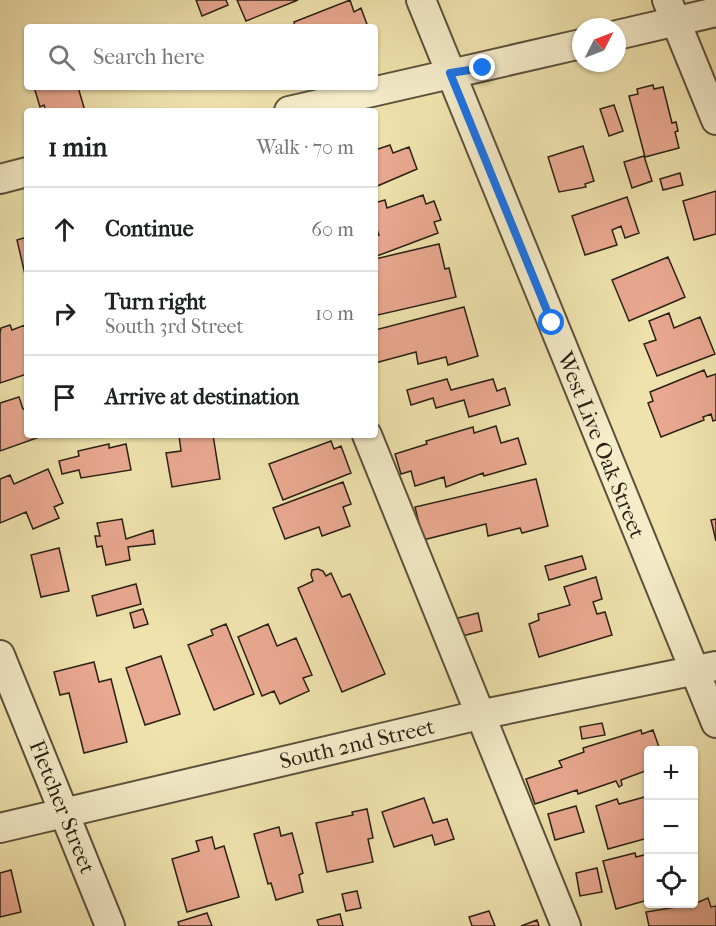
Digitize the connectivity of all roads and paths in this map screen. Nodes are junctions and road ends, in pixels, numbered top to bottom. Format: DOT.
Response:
graph roads {
  1 [pos="421,0"];
  2 [pos="671,10"];
  3 [pos="716,12"];
  4 [pos="626,31"];
  5 [pos="572,46"];
  6 [pos="450,73"];
  7 [pos="378,90"];
  8 [pos="378,90"];
  9 [pos="302,108"];
  10 [pos="716,120"];
  11 [pos="24,173"];
  12 [pos="0,179"];
  13 [pos="368,438"];
  14 [pos="0,655"];
  15 [pos="705,669"];
  16 [pos="480,716"];
  17 [pos="716,723"];
  18 [pos="65,812"];
  19 [pos="0,828"];
  20 [pos="110,926"];
  21 [pos="566,926"];
  1 -- 6 [label="street, West Live Oak Street"];
  2 -- 3 [label="street"];
  2 -- 4 [label="street"];
  2 -- 10 [label="street"];
  5 -- 6 [label="street"];
  6 -- 7 [label="street"];
  6 -- 15 [label="street, West Live Oak Street"];
  8 -- 9 [label="street"];
  11 -- 12 [label="street"];
  13 -- 16 [label="street"];
  14 -- 18 [label="street, Fletcher Street"];
  15 -- 16 [label="street, South 2nd Street"];
  15 -- 17 [label="street, West Live Oak Street"];
  16 -- 18 [label="street, South 2nd Street"];
  16 -- 21 [label="street"];
  18 -- 19 [label="street, South 2nd Street"];
  18 -- 20 [label="street, Fletcher Street"];
}
